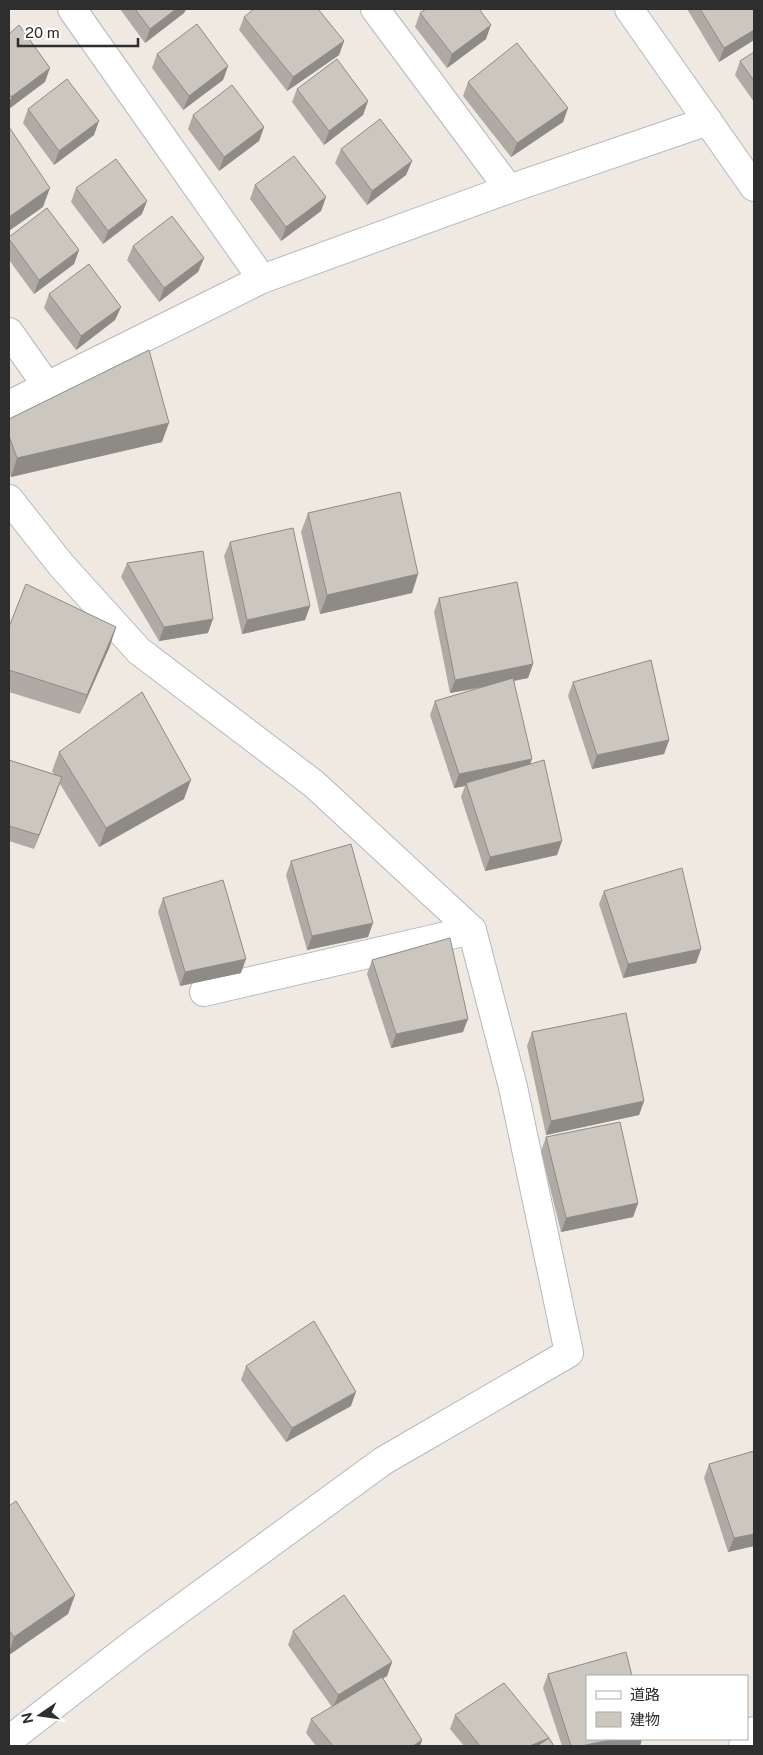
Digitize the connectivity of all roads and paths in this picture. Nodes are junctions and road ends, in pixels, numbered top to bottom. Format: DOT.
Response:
graph roads {
  1 [pos="72,9"];
  2 [pos="376,9"];
  3 [pos="628,9"];
  4 [pos="708,121"];
  5 [pos="754,186"];
  6 [pos="509,190"];
  7 [pos="262,279"];
  8 [pos="9,332"];
  9 [pos="47,386"];
  10 [pos="9,405"];
  11 [pos="9,499"];
  12 [pos="472,930"];
  13 [pos="204,992"];
  14 [pos="9,1740"];
  1 -- 7 [label="street"];
  2 -- 6 [label="street"];
  3 -- 4 [label="street"];
  4 -- 5 [label="street"];
  4 -- 6 [label="street"];
  6 -- 7 [label="street"];
  7 -- 9 [label="street"];
  8 -- 9 [label="street"];
  9 -- 10 [label="street"];
  11 -- 12 [label="street"];
  12 -- 13 [label="street"];
  12 -- 14 [label="street"];
}
